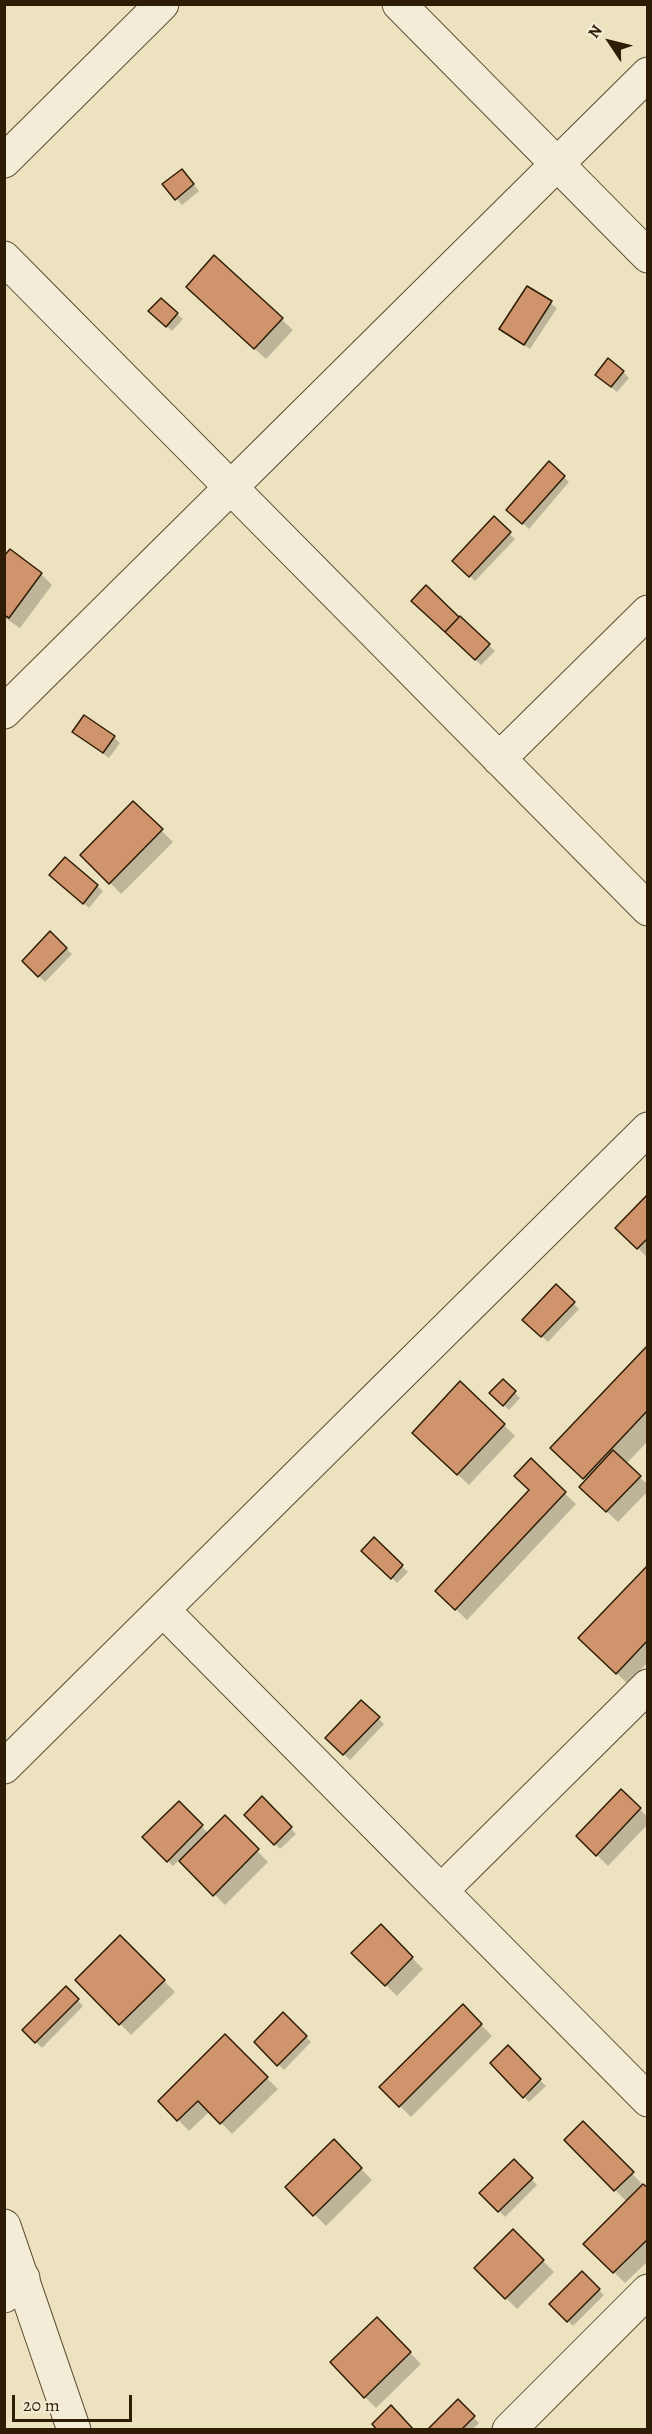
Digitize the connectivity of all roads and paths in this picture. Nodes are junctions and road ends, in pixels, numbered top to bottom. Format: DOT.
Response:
graph roads {
  1 [pos="162,4"];
  2 [pos="399,4"];
  3 [pos="648,74"];
  4 [pos="4,161"];
  5 [pos="557,164"];
  6 [pos="648,256"];
  7 [pos="4,258"];
  8 [pos="231,487"];
  9 [pos="648,612"];
  10 [pos="4,712"];
  11 [pos="499,759"];
  12 [pos="648,909"];
  13 [pos="648,1129"];
  14 [pos="163,1610"];
  15 [pos="648,1686"];
  16 [pos="4,1767"];
  17 [pos="441,1891"];
  18 [pos="648,2100"];
  19 [pos="4,2226"];
  20 [pos="14,2287"];
  21 [pos="648,2291"];
  22 [pos="74,2430"];
  23 [pos="508,2430"];
  1 -- 4 [label="street"];
  2 -- 5 [label="street"];
  3 -- 5 [label="street"];
  5 -- 6 [label="street"];
  5 -- 8 [label="street"];
  7 -- 8 [label="street"];
  8 -- 10 [label="street"];
  8 -- 11 [label="street"];
  9 -- 11 [label="street"];
  11 -- 12 [label="street"];
  13 -- 14 [label="street"];
  14 -- 16 [label="street"];
  14 -- 17 [label="street"];
  15 -- 17 [label="street"];
  17 -- 18 [label="street"];
  19 -- 20 [label="street"];
  20 -- 22 [label="street"];
  21 -- 23 [label="street"];
}
